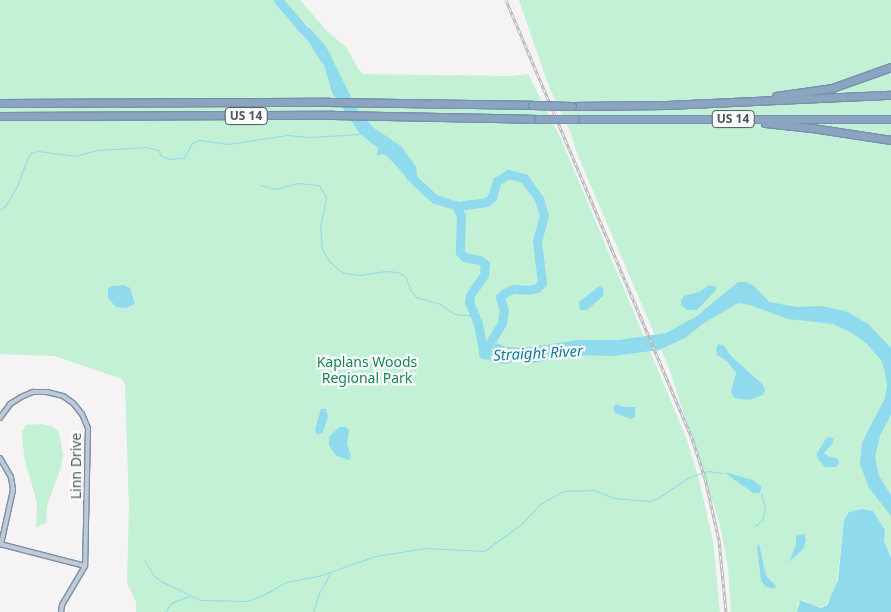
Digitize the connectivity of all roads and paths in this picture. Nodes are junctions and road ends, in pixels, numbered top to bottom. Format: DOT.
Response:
graph roads {
  1 [pos="891,67"];
  2 [pos="891,95"];
  3 [pos="716,102"];
  4 [pos="0,103"];
  5 [pos="0,118"];
  6 [pos="720,119"];
  7 [pos="891,119"];
  8 [pos="891,140"];
  9 [pos="0,418"];
  10 [pos="0,458"];
  11 [pos="0,544"];
  12 [pos="85,566"];
  13 [pos="62,612"];
  1 -- 3 [label="highway"];
  2 -- 3 [label="highway, US 14"];
  3 -- 4 [label="highway, US 14, bridge"];
  5 -- 6 [label="highway, US 14, bridge"];
  6 -- 7 [label="highway, US 14"];
  6 -- 8 [label="highway"];
  9 -- 12 [label="street, Linn Drive"];
  10 -- 11 [label="street"];
  11 -- 12 [label="street"];
  12 -- 13 [label="street, Linn Drive"];
}
